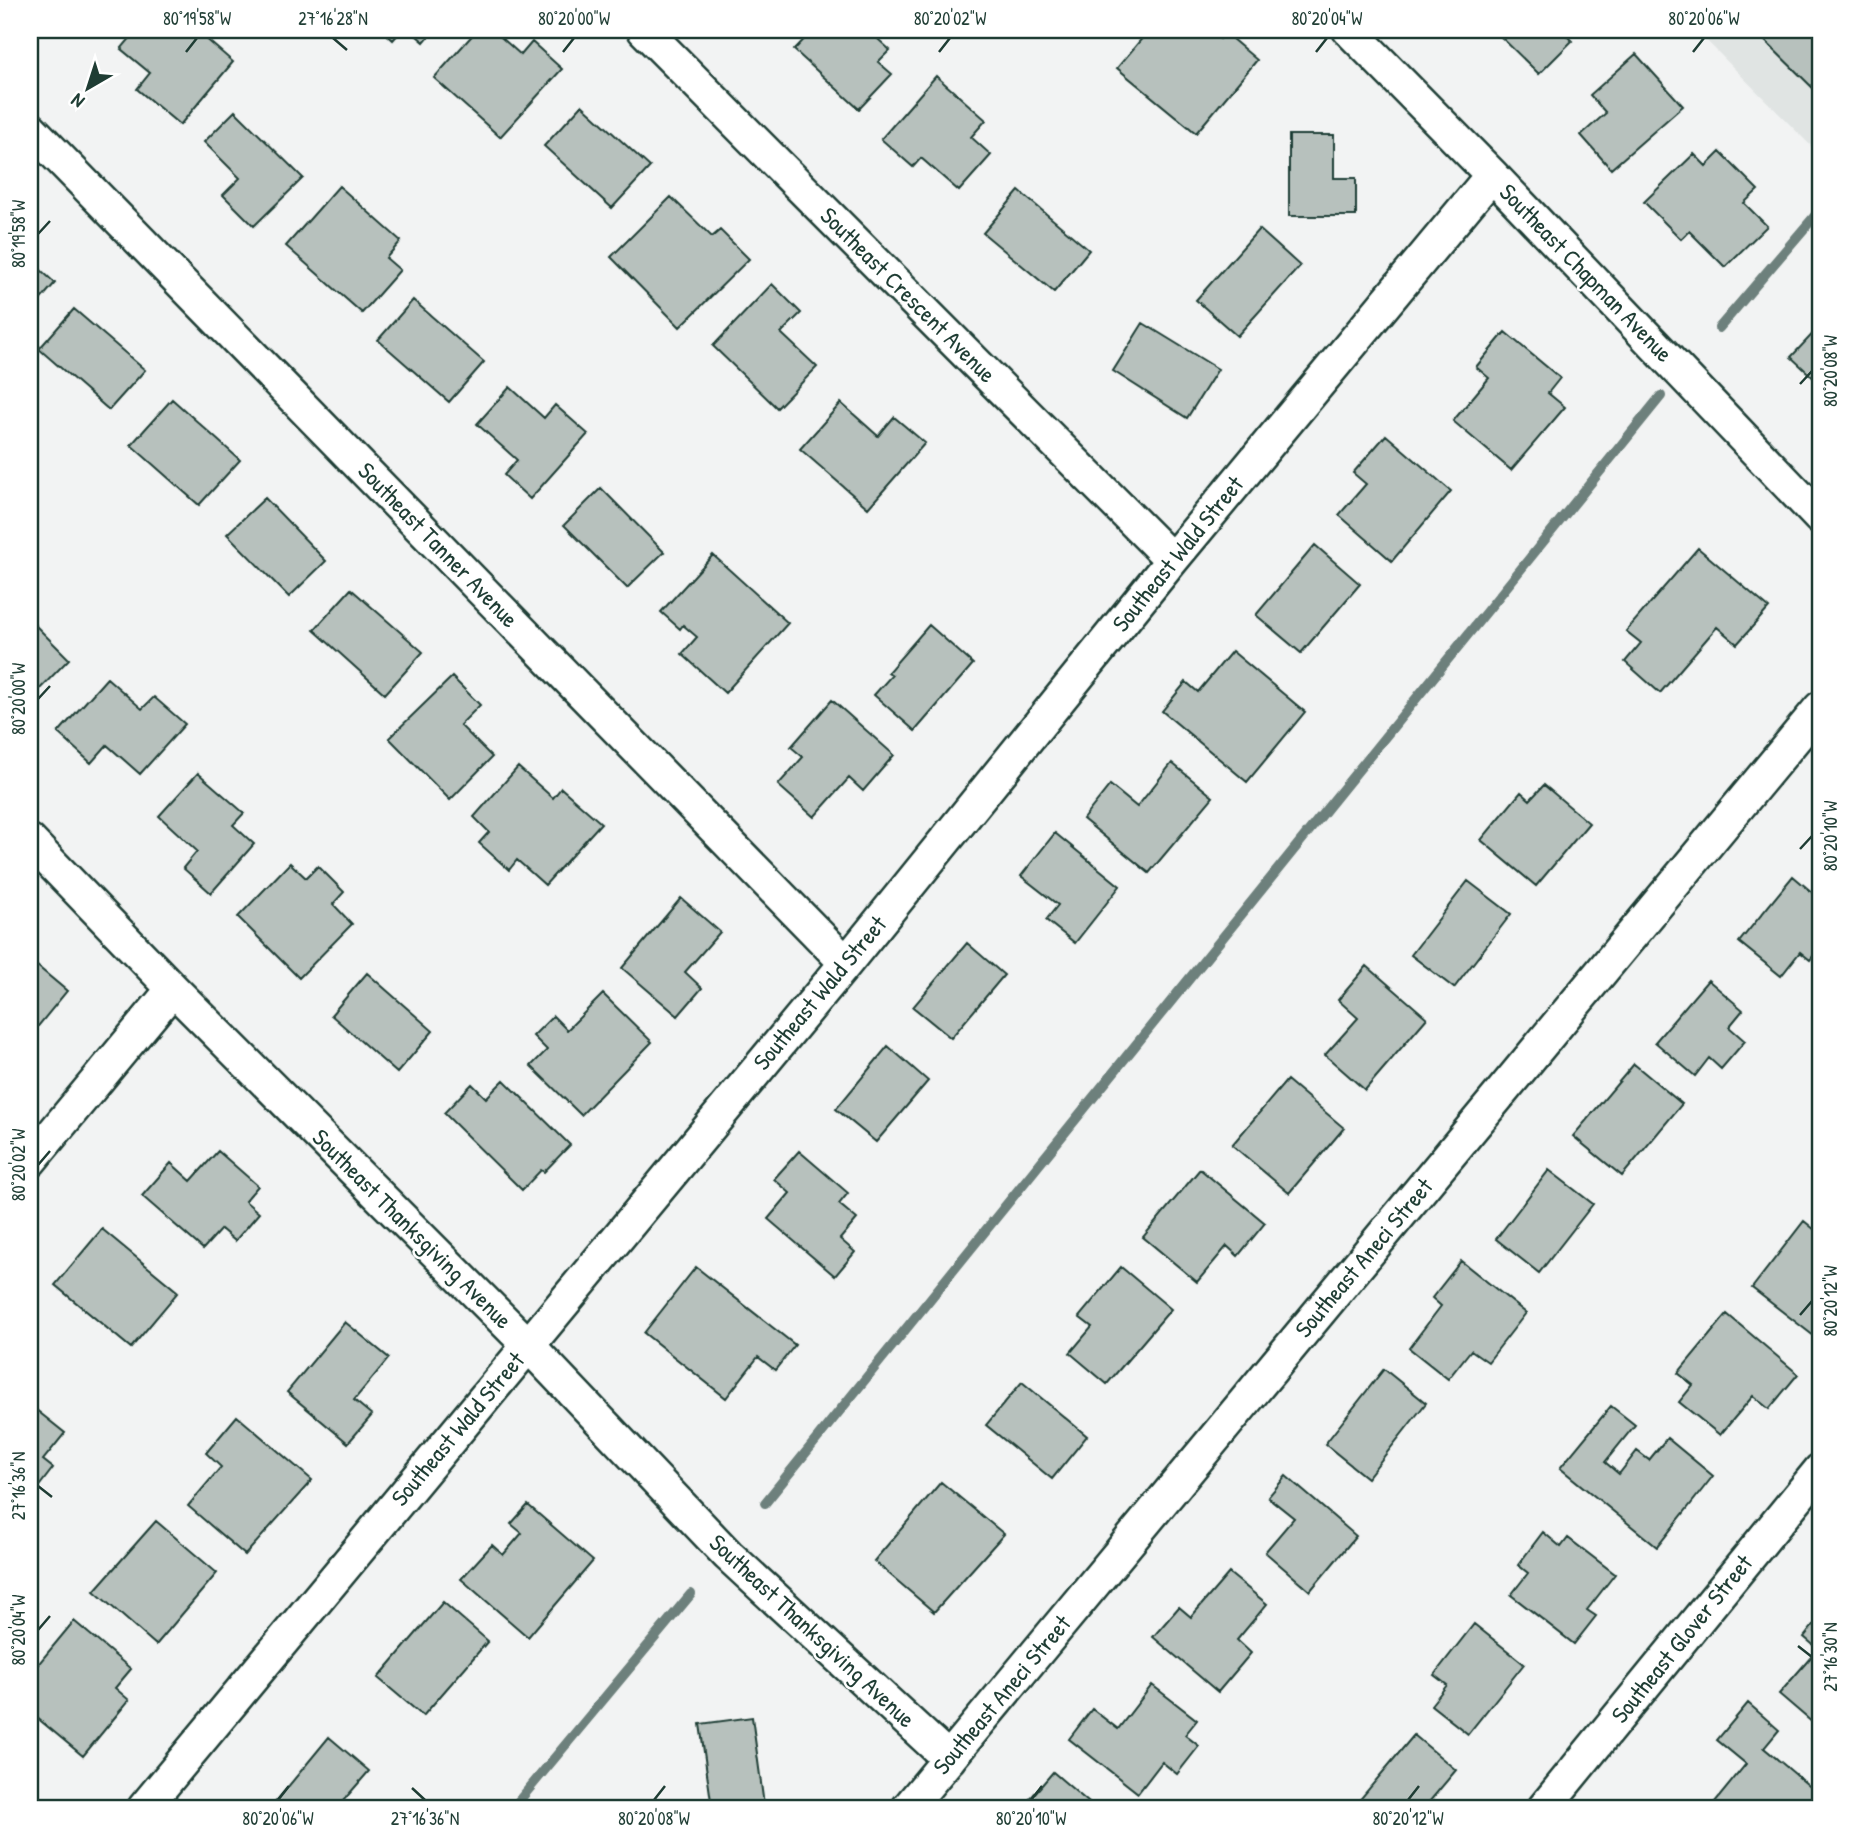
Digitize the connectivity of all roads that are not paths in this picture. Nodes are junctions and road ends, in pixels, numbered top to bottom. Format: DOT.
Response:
graph roads {
  1 [pos="644,30"];
  2 [pos="1349,30"];
  3 [pos="30,128"];
  4 [pos="1492,175"];
  5 [pos="1820,518"];
  6 [pos="1172,561"];
  7 [pos="1820,708"];
  8 [pos="30,841"];
  9 [pos="846,962"];
  10 [pos="173,989"];
  11 [pos="30,1161"];
  12 [pos="528,1345"];
  13 [pos="1820,1470"];
  14 [pos="949,1759"];
  15 [pos="144,1808"];
  16 [pos="908,1808"];
  17 [pos="1544,1808"];
  1 -- 6 [label="street, Southeast Crescent Avenue"];
  2 -- 4 [label="street, Southeast Chapman Avenue"];
  3 -- 9 [label="street, Southeast Tanner Avenue"];
  4 -- 5 [label="street, Southeast Chapman Avenue"];
  4 -- 6 [label="street, Southeast Wald Street"];
  6 -- 9 [label="street, Southeast Wald Street"];
  7 -- 14 [label="street, Southeast Aneci Street"];
  8 -- 10 [label="street, Southeast Thanksgiving Avenue"];
  9 -- 12 [label="street, Southeast Wald Street"];
  10 -- 11 [label="street"];
  10 -- 12 [label="street, Southeast Thanksgiving Avenue"];
  12 -- 14 [label="street, Southeast Thanksgiving Avenue"];
  12 -- 15 [label="street, Southeast Wald Street"];
  13 -- 17 [label="street, Southeast Glover Street"];
  14 -- 16 [label="street, Southeast Aneci Street"];
}
